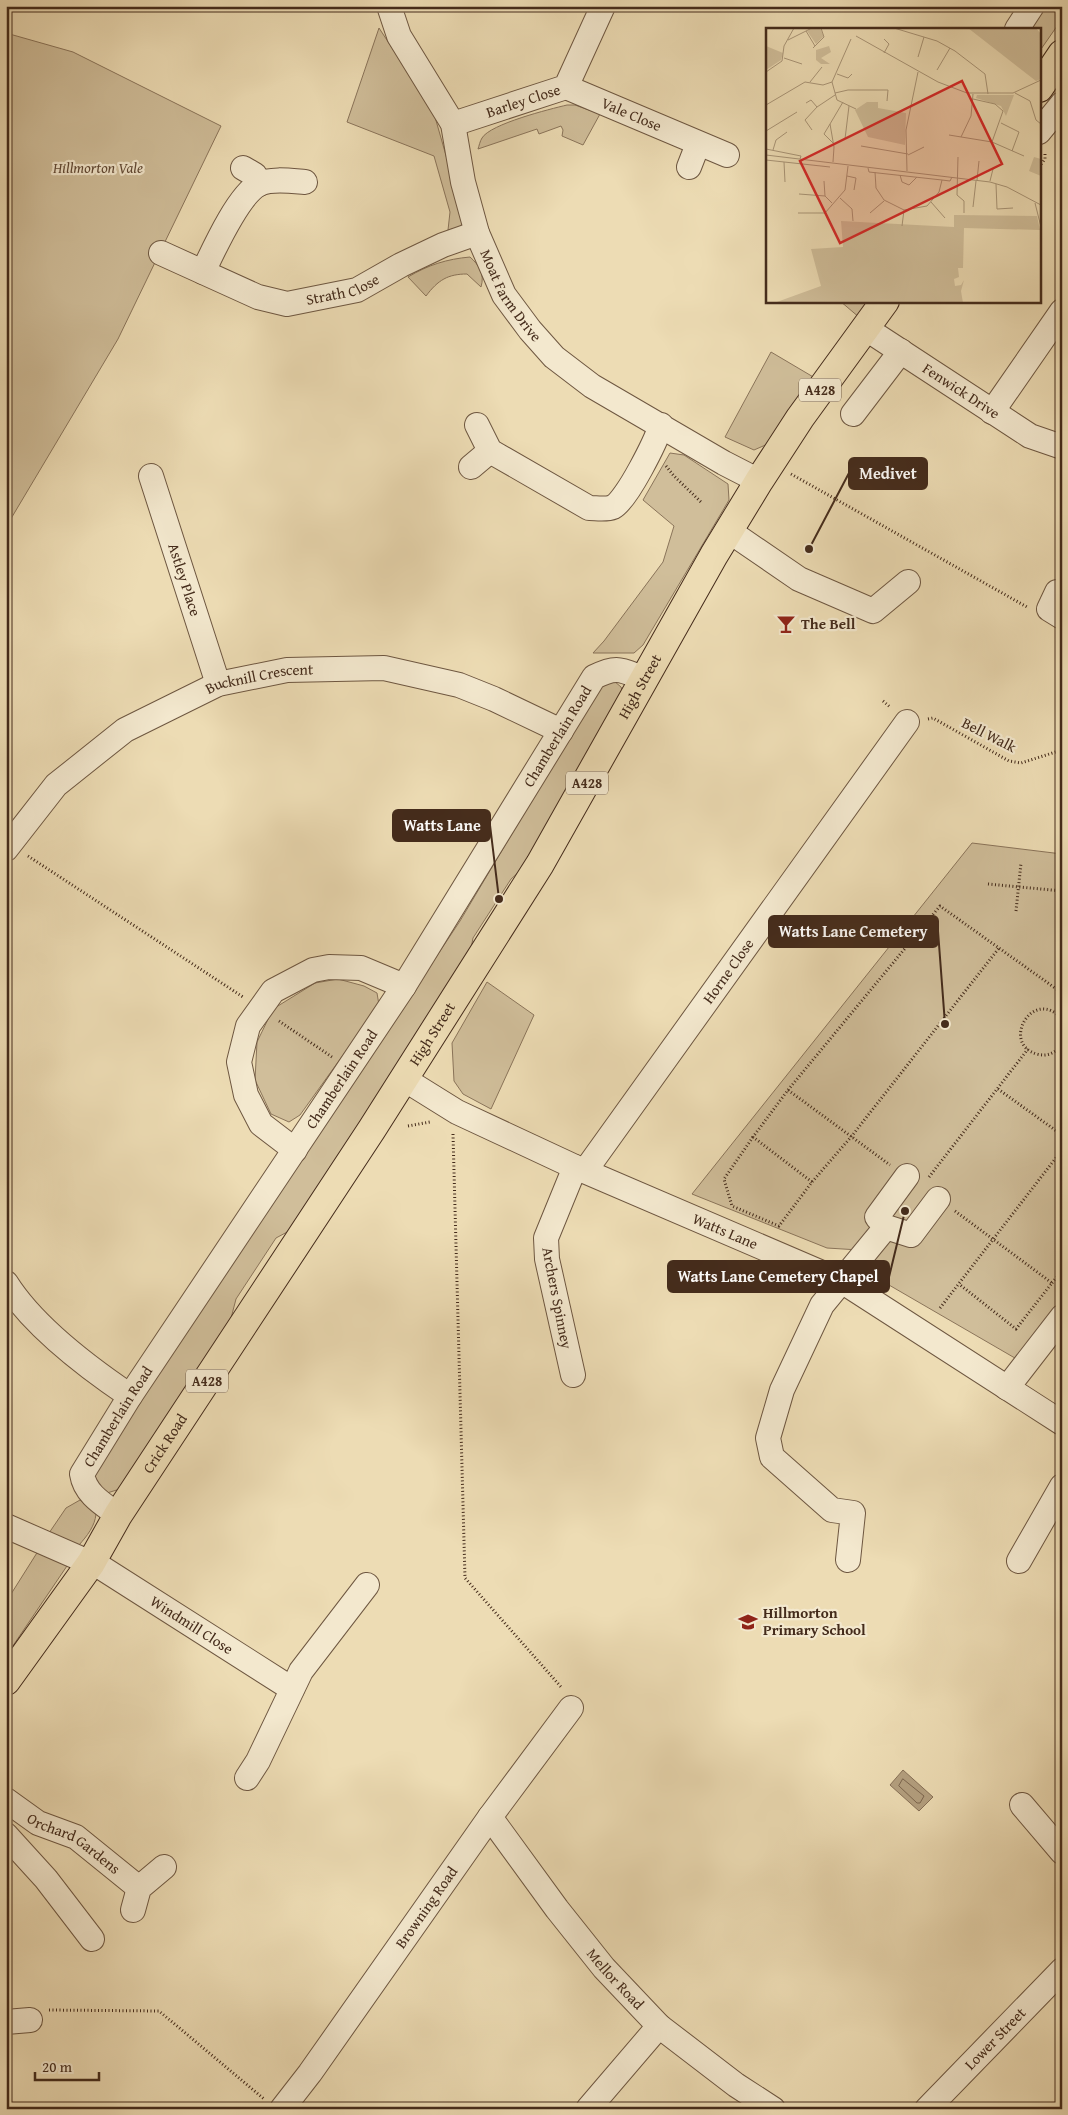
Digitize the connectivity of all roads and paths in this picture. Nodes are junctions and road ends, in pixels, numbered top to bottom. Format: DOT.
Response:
graph roads {
  1 [pos="389,6"];
  2 [pos="603,6"];
  3 [pos="1032,6"];
  4 [pos="1018,28"];
  5 [pos="1062,54"];
  6 [pos="566,87"];
  7 [pos="1040,87"];
  8 [pos="1062,104"];
  9 [pos="453,124"];
  10 [pos="1040,131"];
  11 [pos="698,144"];
  12 [pos="727,155"];
  13 [pos="689,167"];
  14 [pos="305,182"];
  15 [pos="477,233"];
  16 [pos="161,253"];
  17 [pos="203,272"];
  18 [pos="884,302"];
  19 [pos="1062,311"];
  20 [pos="865,328"];
  21 [pos="901,352"];
  22 [pos="992,412"];
  23 [pos="853,414"];
  24 [pos="476,425"];
  25 [pos="661,425"];
  26 [pos="1062,447"];
  27 [pos="490,451"];
  28 [pos="665,463"];
  29 [pos="471,467"];
  30 [pos="765,472"];
  31 [pos="151,476"];
  32 [pos="702,503"];
  33 [pos="729,531"];
  34 [pos="908,582"];
  35 [pos="1057,592"];
  36 [pos="1029,608"];
  37 [pos="1062,616"];
  38 [pos="645,678"];
  39 [pos="218,684"];
  40 [pos="907,722"];
  41 [pos="561,732"];
  42 [pos="1062,750"];
  43 [pos="7,845"];
  44 [pos="1021,863"];
  45 [pos="988,884"];
  46 [pos="1018,887"];
  47 [pos="1062,891"];
  48 [pos="1016,911"];
  49 [pos="999,948"];
  50 [pos="404,986"];
  51 [pos="1062,993"];
  52 [pos="260,1008"];
  53 [pos="1062,1009"];
  54 [pos="1058,1014"];
  55 [pos="1062,1018"];
  56 [pos="1062,1045"];
  57 [pos="1028,1049"];
  58 [pos="349,1069"];
  59 [pos="404,1079"];
  60 [pos="998,1089"];
  61 [pos="788,1090"];
  62 [pos="458,1112"];
  63 [pos="1062,1136"];
  64 [pos="753,1137"];
  65 [pos="851,1137"];
  66 [pos="295,1150"];
  67 [pos="1062,1150"];
  68 [pos="580,1169"];
  69 [pos="907,1176"];
  70 [pos="812,1182"];
  71 [pos="938,1199"];
  72 [pos="886,1227"];
  73 [pos="994,1239"];
  74 [pos="1062,1271"];
  75 [pos="843,1282"];
  76 [pos="6,1283"];
  77 [pos="1052,1283"];
  78 [pos="959,1284"];
  79 [pos="940,1308"];
  80 [pos="1062,1317"];
  81 [pos="573,1375"];
  82 [pos="1007,1388"];
  83 [pos="130,1396"];
  84 [pos="1062,1423"];
  85 [pos="1062,1486"];
  86 [pos="118,1516"];
  87 [pos="6,1526"];
  88 [pos="848,1560"];
  89 [pos="1019,1561"];
  90 [pos="91,1563"];
  91 [pos="367,1585"];
  92 [pos="296,1680"];
  93 [pos="6,1681"];
  94 [pos="571,1708"];
  95 [pos="247,1778"];
  96 [pos="6,1800"];
  97 [pos="1022,1805"];
  98 [pos="490,1816"];
  99 [pos="6,1836"];
  100 [pos="1062,1852"];
  101 [pos="164,1867"];
  102 [pos="92,1938"];
  103 [pos="1062,1970"];
  104 [pos="37,2015"];
  105 [pos="6,2022"];
  106 [pos="659,2026"];
  107 [pos="275,2106"];
  108 [pos="588,2109"];
  109 [pos="773,2109"];
  110 [pos="927,2109"];
  1 -- 9 [label="street, Moat Farm Drive"];
  2 -- 6 [label="street, Barley Close"];
  3 -- 4 [label="street"];
  5 -- 7 [label="highway"];
  6 -- 9 [label="street, Barley Close"];
  6 -- 11 [label="street, Vale Close"];
  8 -- 10 [label="street"];
  9 -- 15 [label="street, Moat Farm Drive"];
  11 -- 12 [label="street, Vale Close"];
  11 -- 13 [label="street"];
  14 -- 17 [label="street"];
  15 -- 17 [label="street, Strath Close"];
  15 -- 25 [label="street, Moat Farm Drive"];
  16 -- 17 [label="street, Strath Close"];
  18 -- 20 [label="highway, High Street / A428"];
  19 -- 22 [label="street"];
  20 -- 21 [label="street, Fenwick Drive"];
  20 -- 30 [label="highway, High Street / A428"];
  21 -- 22 [label="street, Fenwick Drive"];
  21 -- 23 [label="street"];
  22 -- 26 [label="street, Fenwick Drive"];
  24 -- 27 [label="street"];
  25 -- 27 [label="street"];
  25 -- 30 [label="street, Moat Farm Drive"];
  27 -- 29 [label="street"];
  28 -- 32 [label="path"];
  30 -- 33 [label="highway, High Street / A428"];
  30 -- 36 [label="path"];
  31 -- 39 [label="street, Astley Place"];
  33 -- 34 [label="street"];
  33 -- 38 [label="highway, High Street / A428"];
  35 -- 37 [label="street"];
  38 -- 41 [label="street, Chamberlain Road"];
  38 -- 59 [label="highway, High Street / A428"];
  39 -- 41 [label="street, Bucknill Crescent"];
  39 -- 43 [label="street, Bucknill Crescent"];
  40 -- 42 [label="path, Bell Walk"];
  40 -- 68 [label="street, Horne Close"];
  41 -- 50 [label="street, Chamberlain Road"];
  43 -- 52 [label="path"];
  44 -- 46 [label="path"];
  45 -- 46 [label="path"];
  46 -- 47 [label="path"];
  46 -- 48 [label="path"];
  49 -- 51 [label="path"];
  49 -- 61 [label="path"];
  49 -- 65 [label="path"];
  50 -- 52 [label="street"];
  50 -- 58 [label="street, Chamberlain Road"];
  52 -- 58 [label="path"];
  52 -- 66 [label="street"];
  53 -- 54 [label="path"];
  54 -- 55 [label="path"];
  54 -- 57 [label="path"];
  56 -- 57 [label="path"];
  57 -- 60 [label="path"];
  58 -- 66 [label="street, Chamberlain Road"];
  59 -- 62 [label="street, Watts Lane"];
  59 -- 86 [label="highway, Crick Road / A428"];
  60 -- 63 [label="path"];
  60 -- 69 [label="path"];
  61 -- 64 [label="path"];
  61 -- 65 [label="path"];
  62 -- 68 [label="street, Watts Lane"];
  62 -- 94 [label="path"];
  64 -- 70 [label="path"];
  64 -- 70 [label="path"];
  65 -- 69 [label="path"];
  65 -- 70 [label="path"];
  66 -- 83 [label="street, Chamberlain Road"];
  67 -- 73 [label="path"];
  68 -- 75 [label="street, Watts Lane"];
  68 -- 81 [label="street, Archers Spinney"];
  69 -- 72 [label="street"];
  71 -- 72 [label="street"];
  71 -- 73 [label="path"];
  72 -- 75 [label="street"];
  73 -- 77 [label="path"];
  73 -- 78 [label="path"];
  74 -- 77 [label="path"];
  75 -- 82 [label="street, Watts Lane"];
  75 -- 88 [label="street"];
  76 -- 83 [label="street"];
  77 -- 78 [label="path"];
  78 -- 79 [label="path"];
  80 -- 82 [label="street"];
  82 -- 84 [label="street, Watts Lane"];
  83 -- 86 [label="street, Chamberlain Road"];
  85 -- 89 [label="street"];
  86 -- 90 [label="highway, Crick Road / A428"];
  87 -- 90 [label="street, Windmill Close"];
  90 -- 92 [label="street, Windmill Close"];
  90 -- 93 [label="highway, Crick Road / A428"];
  91 -- 92 [label="street"];
  92 -- 95 [label="street"];
  94 -- 98 [label="street, Browning Road"];
  96 -- 101 [label="street, Orchard Gardens"];
  97 -- 100 [label="street"];
  98 -- 106 [label="street, Mellor Road"];
  98 -- 107 [label="street, Browning Road"];
  99 -- 102 [label="street"];
  103 -- 110 [label="street, Lower Street"];
  104 -- 105 [label="street"];
  104 -- 107 [label="path"];
  106 -- 108 [label="street"];
  106 -- 109 [label="street, Mellor Road"];
}
